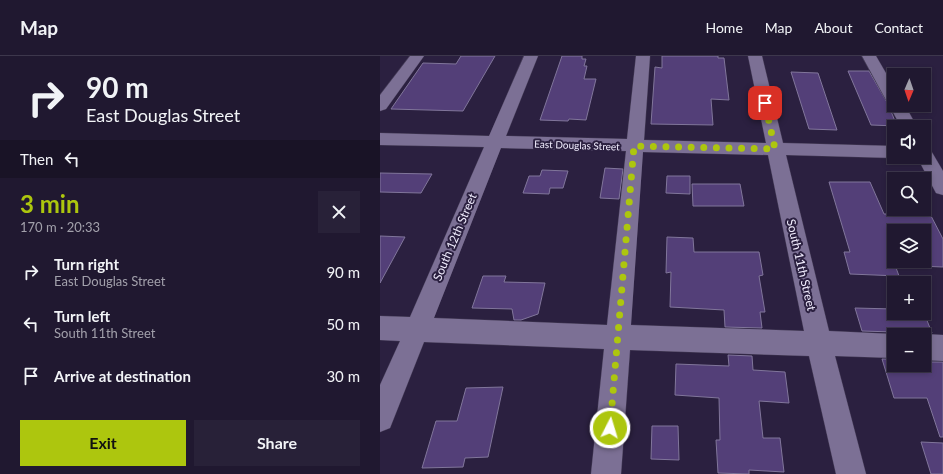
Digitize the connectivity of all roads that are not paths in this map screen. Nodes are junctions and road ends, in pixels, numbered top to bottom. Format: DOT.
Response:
graph roads {
  1 [pos="417,56"];
  2 [pos="531,56"];
  3 [pos="643,56"];
  4 [pos="755,56"];
  5 [pos="869,56"];
  6 [pos="887,88"];
  7 [pos="380,106"];
  8 [pos="380,139"];
  9 [pos="495,142"];
  10 [pos="634,146"];
  11 [pos="775,149"];
  12 [pos="887,152"];
  13 [pos="931,153"];
  14 [pos="943,153"];
  15 [pos="930,164"];
  16 [pos="943,188"];
  17 [pos="380,328"];
  18 [pos="417,329"];
  19 [pos="618,338"];
  20 [pos="819,344"];
  21 [pos="887,346"];
  22 [pos="931,347"];
  23 [pos="943,348"];
  24 [pos="380,418"];
  25 [pos="606,474"];
  26 [pos="851,474"];
  1 -- 7 [label="street"];
  2 -- 9 [label="street, South 12th Street"];
  3 -- 10 [label="street"];
  4 -- 11 [label="street, South 11th Street"];
  5 -- 6 [label="street"];
  8 -- 9 [label="street, East Douglas Street"];
  9 -- 10 [label="street, East Douglas Street"];
  9 -- 18 [label="street, South 12th Street"];
  10 -- 11 [label="street, East Douglas Street"];
  10 -- 19 [label="street"];
  11 -- 12 [label="street, East Douglas Street"];
  11 -- 20 [label="street, South 11th Street"];
  13 -- 14 [label="street"];
  15 -- 16 [label="street"];
  17 -- 18 [label="street"];
  18 -- 19 [label="street"];
  18 -- 24 [label="street, South 12th Street"];
  19 -- 20 [label="street"];
  19 -- 25 [label="street"];
  20 -- 21 [label="street"];
  20 -- 26 [label="street, South 11th Street"];
  22 -- 23 [label="street"];
}
